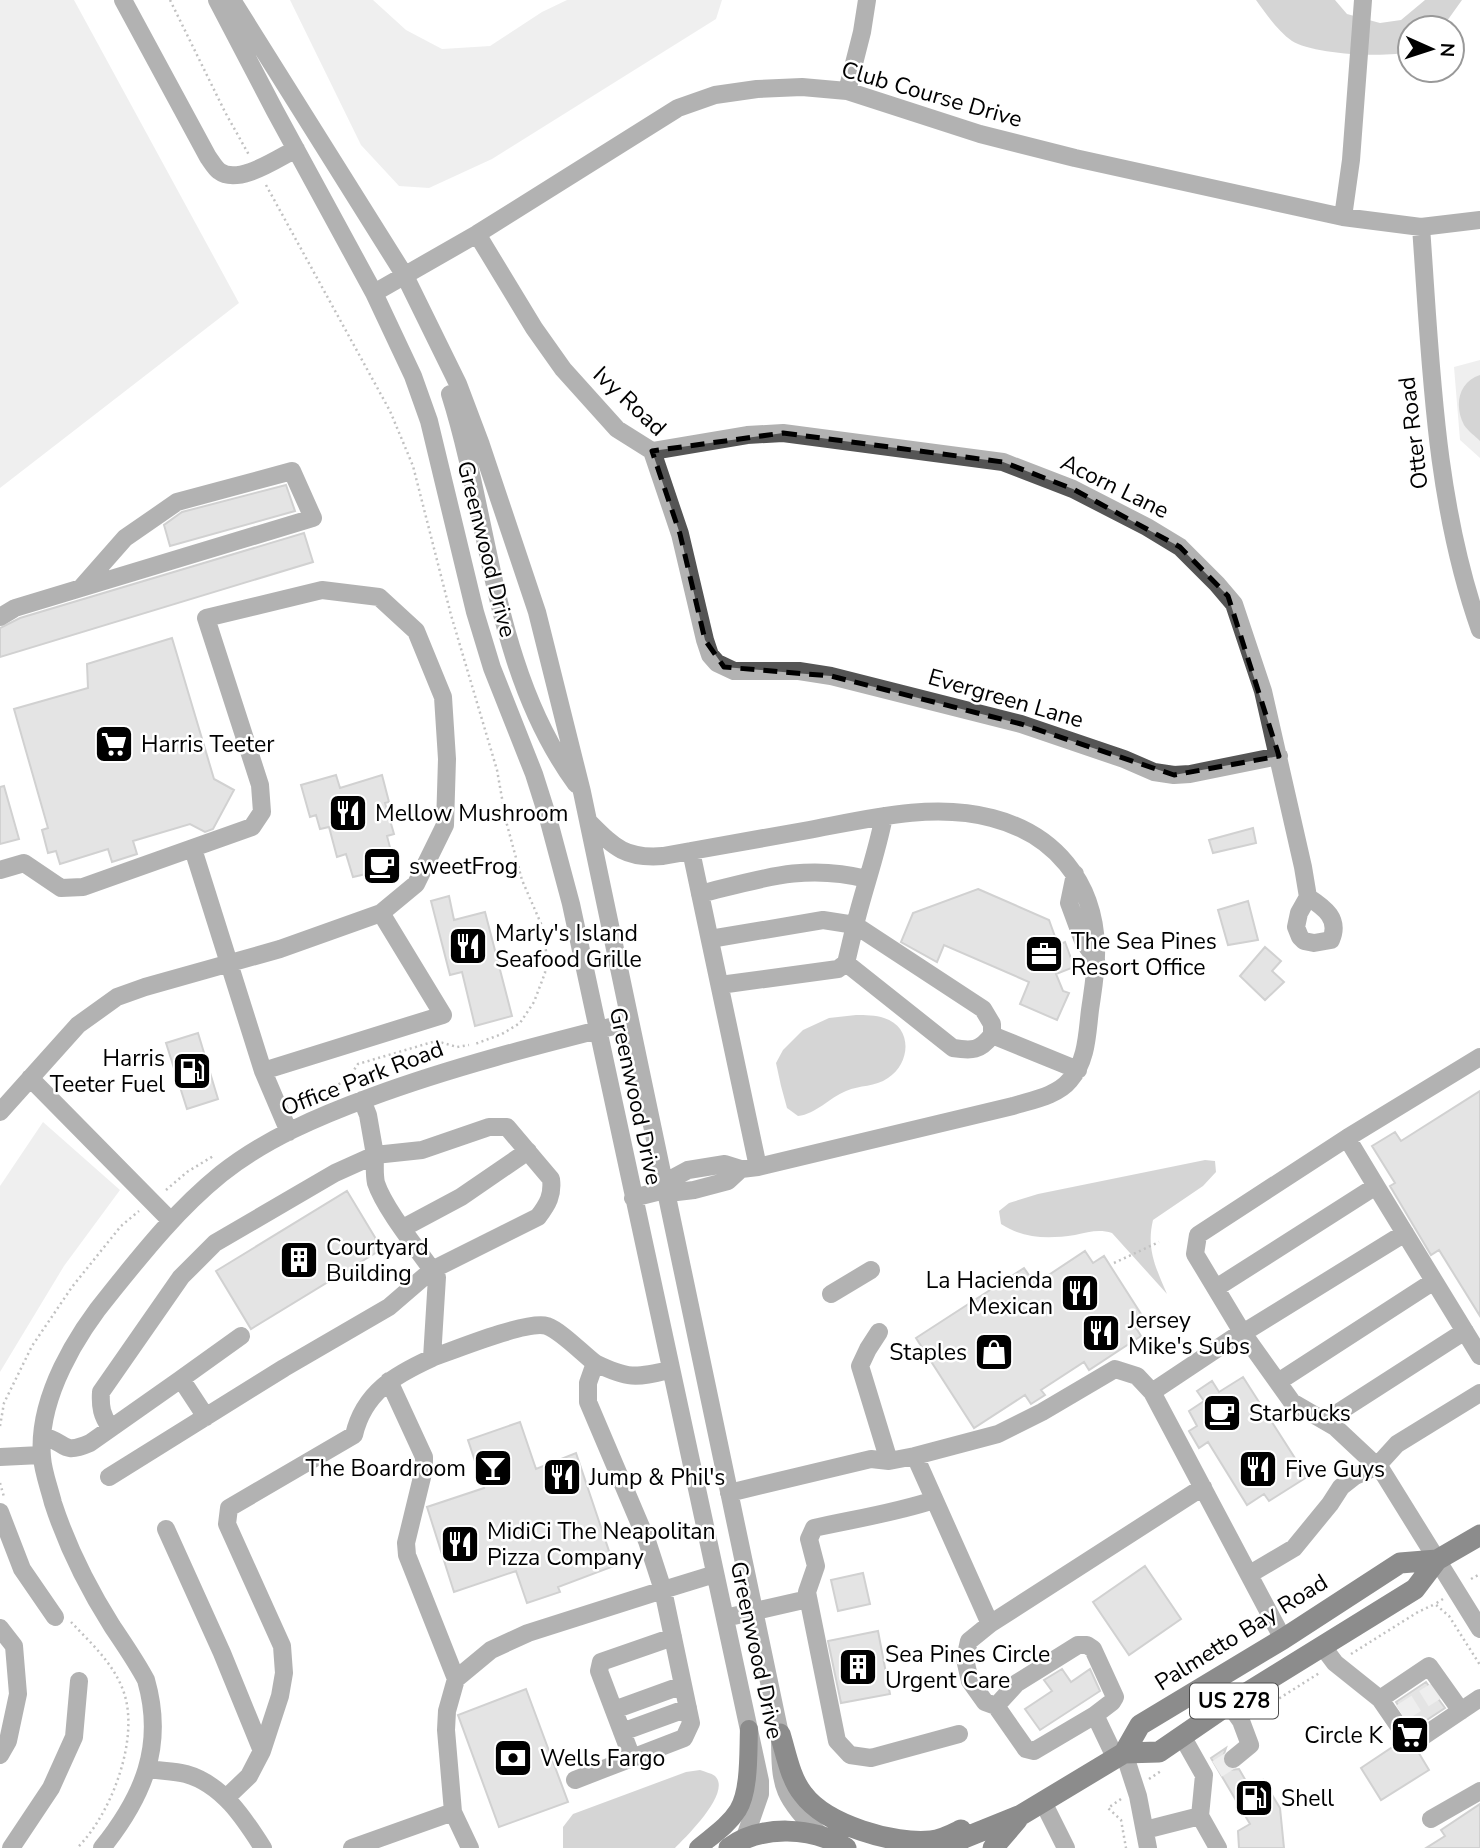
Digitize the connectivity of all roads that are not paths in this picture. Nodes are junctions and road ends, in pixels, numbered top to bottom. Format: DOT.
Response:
graph roads {
  1 [pos="123,0"];
  2 [pos="217,0"];
  3 [pos="232,0"];
  4 [pos="867,0"];
  5 [pos="1362,6"];
  6 [pos="847,91"];
  7 [pos="296,149"];
  8 [pos="1343,217"];
  9 [pos="1480,220"];
  10 [pos="1421,227"];
  11 [pos="477,234"];
  12 [pos="405,276"];
  13 [pos="374,293"];
  14 [pos="433,337"];
  15 [pos="652,452"];
  16 [pos="81,588"];
  17 [pos="0,617"];
  18 [pos="1480,630"];
  19 [pos="717,663"];
  20 [pos="1279,756"];
  21 [pos="582,792"];
  22 [pos="884,816"];
  23 [pos="589,821"];
  24 [pos="194,849"];
  25 [pos="691,851"];
  26 [pos="0,870"];
  27 [pos="867,879"];
  28 [pos="700,894"];
  29 [pos="1308,897"];
  30 [pos="381,913"];
  31 [pos="855,925"];
  32 [pos="710,939"];
  33 [pos="228,964"];
  34 [pos="846,964"];
  35 [pos="720,985"];
  36 [pos="630,1022"];
  37 [pos="597,1030"];
  38 [pos="992,1035"];
  39 [pos="1480,1057"];
  40 [pos="1078,1070"];
  41 [pos="262,1071"];
  42 [pos="30,1079"];
  43 [pos="362,1100"];
  44 [pos="0,1112"];
  45 [pos="289,1132"];
  46 [pos="1347,1138"];
  47 [pos="527,1151"];
  48 [pos="375,1155"];
  49 [pos="750,1168"];
  50 [pos="1376,1186"];
  51 [pos="665,1190"];
  52 [pos="633,1198"];
  53 [pos="171,1221"];
  54 [pos="403,1228"];
  55 [pos="1405,1233"];
  56 [pos="432,1270"];
  57 [pos="872,1270"];
  58 [pos="1434,1281"];
  59 [pos="1216,1288"];
  60 [pos="831,1294"];
  61 [pos="1465,1331"];
  62 [pos="879,1332"];
  63 [pos="1242,1333"];
  64 [pos="241,1336"];
  65 [pos="1480,1356"];
  66 [pos="432,1358"];
  67 [pos="594,1363"];
  68 [pos="670,1370"];
  69 [pos="181,1380"];
  70 [pos="389,1381"];
  71 [pos="1278,1382"];
  72 [pos="1152,1392"];
  73 [pos="1480,1393"];
  74 [pos="206,1417"];
  75 [pos="1325,1421"];
  76 [pos="110,1427"];
  77 [pos="42,1436"];
  78 [pos="41,1455"];
  79 [pos="915,1456"];
  80 [pos="0,1457"];
  81 [pos="890,1461"];
  82 [pos="1377,1466"];
  83 [pos="109,1478"];
  84 [pos="1203,1487"];
  85 [pos="729,1493"];
  86 [pos="934,1500"];
  87 [pos="0,1512"];
  88 [pos="166,1529"];
  89 [pos="1480,1535"];
  90 [pos="1437,1560"];
  91 [pos="715,1574"];
  92 [pos="1250,1574"];
  93 [pos="663,1590"];
  94 [pos="808,1599"];
  95 [pos="754,1611"];
  96 [pos="55,1617"];
  97 [pos="725,1618"];
  98 [pos="990,1624"];
  99 [pos="0,1628"];
  100 [pos="1480,1629"];
  101 [pos="673,1637"];
  102 [pos="1283,1639"];
  103 [pos="1323,1647"];
  104 [pos="456,1679"];
  105 [pos="79,1681"];
  106 [pos="683,1685"];
  107 [pos="1480,1698"];
  108 [pos="1380,1699"];
  109 [pos="1229,1704"];
  110 [pos="996,1706"];
  111 [pos="688,1708"];
  112 [pos="614,1710"];
  113 [pos="1461,1711"];
  114 [pos="1095,1714"];
  115 [pos="1398,1721"];
  116 [pos="749,1729"];
  117 [pos="622,1732"];
  118 [pos="780,1734"];
  119 [pos="960,1734"];
  120 [pos="1182,1736"];
  121 [pos="1419,1739"];
  122 [pos="262,1751"];
  123 [pos="0,1755"];
  124 [pos="1120,1756"];
  125 [pos="632,1758"];
  126 [pos="1233,1759"];
  127 [pos="148,1769"];
  128 [pos="575,1780"];
  129 [pos="1480,1791"];
  130 [pos="226,1798"];
  131 [pos="1043,1802"];
  132 [pos="453,1812"];
  133 [pos="1021,1815"];
  134 [pos="1200,1816"];
  135 [pos="1431,1819"];
  136 [pos="1145,1830"];
  137 [pos="822,1837"];
  138 [pos="0,1842"];
  139 [pos="737,1844"];
  140 [pos="258,1846"];
  141 [pos="11,1848"];
  142 [pos="102,1848"];
  143 [pos="352,1848"];
  144 [pos="470,1848"];
  145 [pos="698,1848"];
  146 [pos="846,1848"];
  147 [pos="948,1848"];
  148 [pos="984,1848"];
  149 [pos="993,1848"];
  150 [pos="1066,1848"];
  151 [pos="1148,1848"];
  152 [pos="1218,1848"];
  1 -- 7 [label="street"];
  2 -- 7 [label="street, Greenwood Drive"];
  3 -- 12 [label="street, Greenwood Drive"];
  4 -- 6 [label="street"];
  5 -- 8 [label="street"];
  6 -- 8 [label="street, Club Course Drive"];
  6 -- 11 [label="street, Club Course Drive"];
  7 -- 13 [label="street, Greenwood Drive"];
  8 -- 10 [label="street, Club Course Drive"];
  9 -- 10 [label="street, Club Course Drive"];
  10 -- 18 [label="street, Otter Road"];
  11 -- 12 [label="street, Club Course Drive"];
  11 -- 15 [label="street, Ivy Road"];
  12 -- 13 [label="street, Club Course Drive"];
  12 -- 14 [label="street, Greenwood Drive"];
  13 -- 37 [label="street, Greenwood Drive"];
  14 -- 21 [label="street, Greenwood Drive"];
  14 -- 21 [label="street, Greenwood Drive"];
  15 -- 19 [label="street, Ivy Road"];
  15 -- 20 [label="street, Acorn Lane"];
  16 -- 16 [label="street"];
  16 -- 17 [label="street"];
  19 -- 20 [label="street, Evergreen Lane"];
  20 -- 29 [label="street, Acorn Lane"];
  21 -- 23 [label="street, Greenwood Drive"];
  22 -- 25 [label="street"];
  22 -- 27 [label="street"];
  22 -- 40 [label="street"];
  23 -- 25 [label="street"];
  23 -- 36 [label="street, Greenwood Drive"];
  24 -- 26 [label="street"];
  24 -- 30 [label="street"];
  24 -- 33 [label="street"];
  25 -- 28 [label="street"];
  27 -- 28 [label="street"];
  27 -- 31 [label="street"];
  28 -- 32 [label="street"];
  30 -- 33 [label="street"];
  30 -- 41 [label="street"];
  31 -- 32 [label="street"];
  31 -- 34 [label="street"];
  31 -- 38 [label="street"];
  32 -- 35 [label="street"];
  33 -- 41 [label="street"];
  33 -- 42 [label="street"];
  34 -- 35 [label="street"];
  34 -- 38 [label="street"];
  35 -- 49 [label="street"];
  36 -- 37 [label="street, Office Park Road"];
  36 -- 51 [label="street, Greenwood Drive"];
  37 -- 43 [label="street, Office Park Road"];
  37 -- 52 [label="street, Greenwood Drive"];
  38 -- 40 [label="street"];
  39 -- 46 [label="street"];
  40 -- 49 [label="street"];
  41 -- 45 [label="street"];
  42 -- 44 [label="street"];
  42 -- 53 [label="street"];
  43 -- 45 [label="street, Office Park Road"];
  43 -- 48 [label="street"];
  45 -- 53 [label="street, Office Park Road"];
  46 -- 50 [label="street"];
  46 -- 59 [label="street"];
  47 -- 48 [label="street"];
  47 -- 54 [label="street"];
  47 -- 56 [label="street"];
  48 -- 54 [label="street"];
  48 -- 76 [label="street"];
  49 -- 51 [label="street"];
  50 -- 55 [label="street"];
  50 -- 59 [label="street"];
  51 -- 52 [label="street"];
  51 -- 85 [label="street, Greenwood Drive"];
  52 -- 68 [label="street, Greenwood Drive"];
  53 -- 77 [label="street, Office Park Road"];
  54 -- 56 [label="street"];
  55 -- 58 [label="street"];
  55 -- 63 [label="street"];
  56 -- 66 [label="street"];
  56 -- 74 [label="street"];
  57 -- 60 [label="street"];
  58 -- 61 [label="street"];
  58 -- 71 [label="street"];
  59 -- 63 [label="street"];
  61 -- 65 [label="street"];
  61 -- 75 [label="street"];
  62 -- 81 [label="street"];
  63 -- 71 [label="street"];
  63 -- 72 [label="street"];
  64 -- 69 [label="street"];
  66 -- 67 [label="street"];
  66 -- 70 [label="street"];
  67 -- 68 [label="street"];
  67 -- 93 [label="street"];
  68 -- 91 [label="street, Greenwood Drive"];
  69 -- 74 [label="street"];
  69 -- 76 [label="street"];
  70 -- 104 [label="street"];
  70 -- 122 [label="street"];
  71 -- 75 [label="street"];
  72 -- 79 [label="street"];
  72 -- 84 [label="street"];
  73 -- 82 [label="street"];
  74 -- 83 [label="street"];
  75 -- 82 [label="street"];
  76 -- 77 [label="street"];
  77 -- 78 [label="street, Office Park Road"];
  78 -- 80 [label="street"];
  78 -- 127 [label="street, Office Park Road"];
  79 -- 81 [label="street"];
  79 -- 86 [label="street"];
  81 -- 85 [label="street"];
  82 -- 90 [label="street"];
  82 -- 92 [label="street"];
  84 -- 92 [label="street"];
  84 -- 98 [label="street"];
  85 -- 95 [label="street, Greenwood Drive"];
  86 -- 94 [label="street"];
  86 -- 98 [label="street"];
  87 -- 96 [label="street"];
  88 -- 122 [label="street"];
  89 -- 90 [label="highway, Palmetto Bay Road / US 278"];
  90 -- 100 [label="street"];
  90 -- 102 [label="highway, Palmetto Bay Road / US 278"];
  90 -- 103 [label="highway, Palmetto Bay Road / US 278"];
  91 -- 93 [label="street"];
  91 -- 97 [label="street, Greenwood Drive"];
  92 -- 102 [label="street"];
  93 -- 101 [label="street"];
  93 -- 104 [label="street"];
  94 -- 95 [label="street"];
  94 -- 119 [label="street"];
  95 -- 97 [label="street"];
  95 -- 118 [label="street, Greenwood Drive"];
  97 -- 116 [label="street, Greenwood Drive"];
  98 -- 110 [label="street"];
  99 -- 123 [label="street"];
  101 -- 106 [label="street"];
  101 -- 112 [label="street"];
  102 -- 124 [label="highway, Palmetto Bay Road / US 278"];
  103 -- 108 [label="street"];
  103 -- 109 [label="highway, Palmetto Bay Road / US 278"];
  104 -- 132 [label="street"];
  105 -- 141 [label="street"];
  106 -- 111 [label="street"];
  106 -- 112 [label="street"];
  107 -- 113 [label="street"];
  108 -- 113 [label="street"];
  108 -- 115 [label="street"];
  109 -- 120 [label="highway, Palmetto Bay Road / US 278"];
  109 -- 126 [label="street"];
  110 -- 114 [label="street"];
  110 -- 114 [label="street"];
  111 -- 117 [label="street"];
  111 -- 125 [label="street"];
  112 -- 117 [label="street"];
  113 -- 121 [label="street"];
  114 -- 124 [label="street"];
  116 -- 139 [label="street, Greenwood Drive"];
  116 -- 145 [label="main road"];
  117 -- 125 [label="street"];
  118 -- 133 [label="highway"];
  118 -- 137 [label="street, Greenwood Drive"];
  120 -- 124 [label="highway, Palmetto Bay Road / US 278"];
  120 -- 134 [label="street"];
  122 -- 130 [label="street"];
  124 -- 131 [label="highway, Palmetto Bay Road / US 278"];
  124 -- 136 [label="street"];
  125 -- 128 [label="street"];
  127 -- 130 [label="street"];
  127 -- 142 [label="street, Office Park Road"];
  129 -- 135 [label="street"];
  130 -- 140 [label="street"];
  131 -- 133 [label="highway, Palmetto Bay Road / US 278"];
  131 -- 150 [label="street"];
  132 -- 143 [label="street"];
  132 -- 144 [label="street"];
  133 -- 147 [label="highway, US 278"];
  133 -- 148 [label="highway, US 278"];
  133 -- 149 [label="highway"];
  134 -- 136 [label="street"];
  134 -- 152 [label="street"];
  136 -- 151 [label="street"];
  137 -- 139 [label="highway"];
  137 -- 146 [label="highway"];
  138 -- 141 [label="street"];
}
